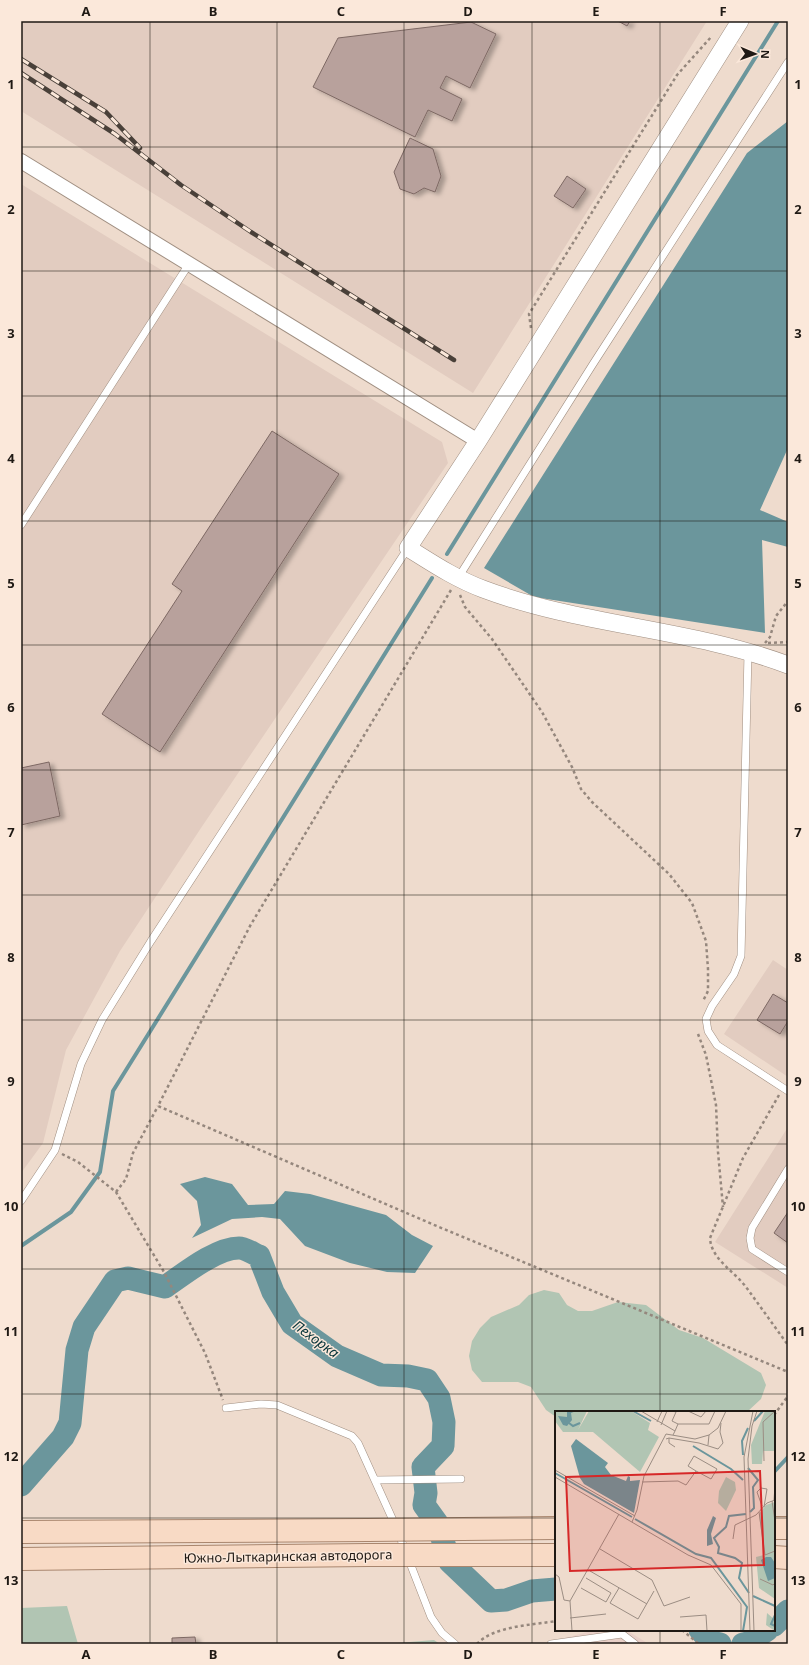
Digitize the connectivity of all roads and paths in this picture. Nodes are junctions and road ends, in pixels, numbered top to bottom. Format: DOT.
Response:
graph roads {
  1 [pos="740,21"];
  2 [pos="716,32"];
  3 [pos="788,62"];
  4 [pos="21,161"];
  5 [pos="189,264"];
  6 [pos="532,330"];
  7 [pos="478,441"];
  8 [pos="21,525"];
  9 [pos="408,548"];
  10 [pos="457,581"];
  11 [pos="788,601"];
  12 [pos="765,644"];
  13 [pos="748,650"];
  14 [pos="788,665"];
  15 [pos="702,1003"];
  16 [pos="696,1029"];
  17 [pos="788,1091"];
  18 [pos="158,1106"];
  19 [pos="55,1150"];
  20 [pos="788,1169"];
  21 [pos="116,1192"];
  22 [pos="21,1201"];
  23 [pos="723,1207"];
  24 [pos="788,1272"];
  25 [pos="788,1372"];
  26 [pos="788,1396"];
  27 [pos="226,1408"];
  28 [pos="775,1414"];
  29 [pos="461,1479"];
  30 [pos="375,1480"];
  31 [pos="555,1528"];
  32 [pos="775,1528"];
  33 [pos="788,1528"];
  34 [pos="21,1532"];
  35 [pos="555,1555"];
  36 [pos="775,1557"];
  37 [pos="788,1558"];
  38 [pos="21,1559"];
  39 [pos="555,1621"];
  40 [pos="683,1631"];
  41 [pos="455,1644"];
  42 [pos="477,1644"];
  43 [pos="551,1644"];
  44 [pos="635,1644"];
  45 [pos="699,1644"];
  1 -- 7 [label="street"];
  2 -- 6 [label="path"];
  3 -- 10 [label="lane"];
  4 -- 5 [label="street"];
  5 -- 7 [label="street"];
  5 -- 8 [label="lane"];
  7 -- 9 [label="street"];
  9 -- 10 [label="street"];
  9 -- 19 [label="lane"];
  10 -- 13 [label="street"];
  10 -- 15 [label="path"];
  10 -- 18 [label="path"];
  11 -- 12 [label="path"];
  13 -- 14 [label="street"];
  13 -- 17 [label="lane"];
  16 -- 23 [label="path"];
  18 -- 21 [label="path"];
  18 -- 25 [label="path"];
  19 -- 21 [label="path"];
  19 -- 22 [label="lane"];
  20 -- 24 [label="lane"];
  21 -- 27 [label="path"];
  26 -- 28 [label="path"];
  27 -- 30 [label="lane"];
  29 -- 30 [label="lane"];
  30 -- 41 [label="lane"];
  31 -- 34 [label="main road, Южно-Лыткаринская автодорога, bridge"];
  32 -- 33 [label="main road"];
  35 -- 38 [label="main road, Южно-Лыткаринская автодорога, bridge"];
  36 -- 37 [label="main road"];
  39 -- 42 [label="path"];
  40 -- 45 [label="path"];
  43 -- 44 [label="lane"];
}
